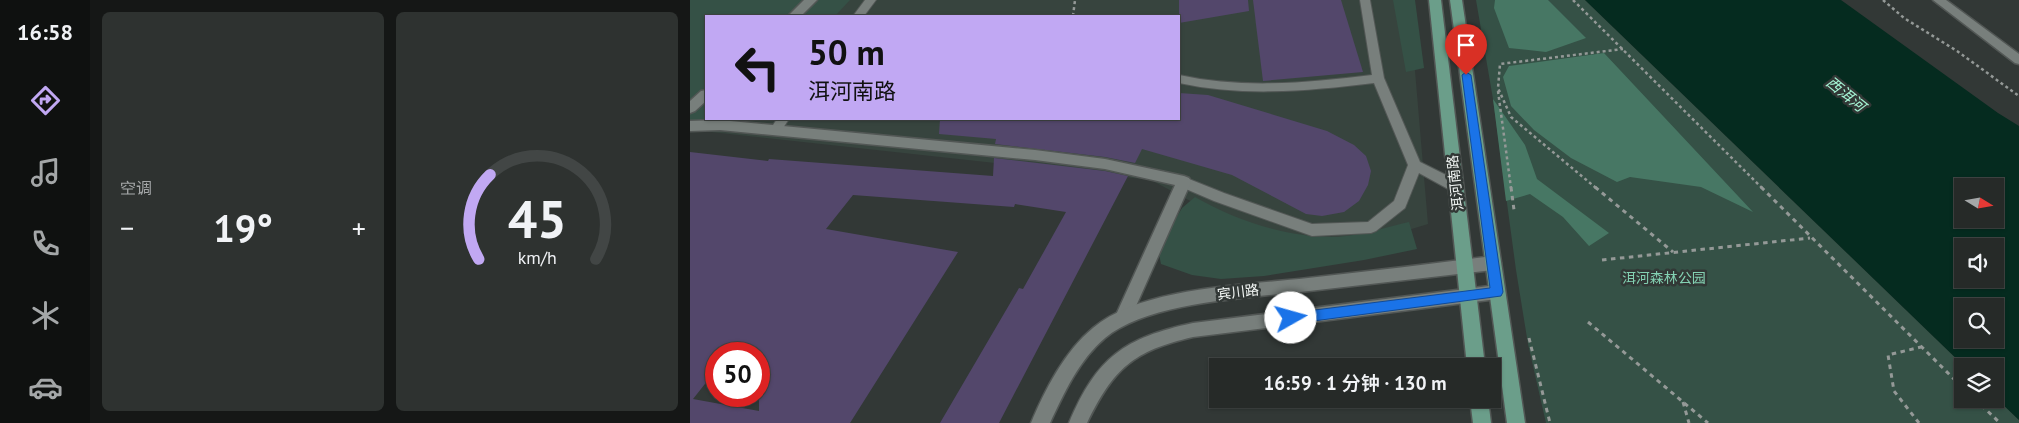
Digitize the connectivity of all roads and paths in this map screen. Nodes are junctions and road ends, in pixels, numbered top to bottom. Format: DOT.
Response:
graph roads {
  1 [pos="811,0"];
  2 [pos="870,0"];
  3 [pos="1076,0"];
  4 [pos="1365,0"];
  5 [pos="1434,0"];
  6 [pos="1456,0"];
  7 [pos="1573,0"];
  8 [pos="1883,0"];
  9 [pos="1939,0"];
  10 [pos="795,15"];
  11 [pos="859,15"];
  12 [pos="1073,15"];
  13 [pos="1624,49"];
  14 [pos="2019,60"];
  15 [pos="1378,78"];
  16 [pos="1180,79"];
  17 [pos="1498,88"];
  18 [pos="705,95"];
  19 [pos="2019,96"];
  20 [pos="690,108"];
  21 [pos="782,120"];
  22 [pos="690,126"];
  23 [pos="775,131"];
  24 [pos="1415,165"];
  25 [pos="1184,182"];
  26 [pos="1455,186"];
  27 [pos="1514,210"];
  28 [pos="1811,238"];
  29 [pos="1673,252"];
  30 [pos="1602,260"];
  31 [pos="1493,263"];
  32 [pos="1464,266"];
  33 [pos="1497,292"];
  34 [pos="1468,296"];
  35 [pos="1123,317"];
  36 [pos="1588,322"];
  37 [pos="1529,338"];
  38 [pos="1921,347"];
  39 [pos="1475,358"];
  40 [pos="1954,379"];
  41 [pos="1682,400"];
  42 [pos="1481,408"];
  43 [pos="1984,408"];
  44 [pos="1040,423"];
  45 [pos="1078,423"];
  46 [pos="1482,423"];
  47 [pos="1516,423"];
  48 [pos="1550,423"];
  49 [pos="1689,423"];
  50 [pos="1708,423"];
  51 [pos="1920,423"];
  52 [pos="2000,423"];
  1 -- 10 [label="street"];
  2 -- 11 [label="lane"];
  3 -- 12 [label="path"];
  4 -- 15 [label="lane"];
  5 -- 26 [label="main road, 洱河南路"];
  6 -- 31 [label="main road, 洱河南路"];
  7 -- 13 [label="path"];
  8 -- 19 [label="path"];
  9 -- 14 [label="street"];
  13 -- 17 [label="path"];
  13 -- 28 [label="path"];
  15 -- 16 [label="lane"];
  15 -- 24 [label="lane"];
  17 -- 27 [label="path"];
  17 -- 29 [label="path"];
  18 -- 20 [label="street"];
  21 -- 23 [label="lane"];
  22 -- 23 [label="street"];
  23 -- 25 [label="street"];
  24 -- 25 [label="lane"];
  24 -- 26 [label="lane"];
  25 -- 35 [label="street"];
  26 -- 32 [label="main road, 洱河南路"];
  28 -- 29 [label="path"];
  28 -- 38 [label="path"];
  29 -- 30 [label="path"];
  31 -- 32 [label="street, 宾川路"];
  31 -- 33 [label="main road, 洱河南路"];
  32 -- 34 [label="main road, 洱河南路"];
  32 -- 35 [label="street, 宾川路"];
  33 -- 34 [label="street"];
  33 -- 47 [label="main road, 洱河南路"];
  34 -- 39 [label="main road, 洱河南路"];
  34 -- 45 [label="street"];
  35 -- 44 [label="street, 宾川路"];
  36 -- 41 [label="path"];
  37 -- 48 [label="path"];
  38 -- 40 [label="path"];
  38 -- 51 [label="path"];
  41 -- 49 [label="path"];
  41 -- 50 [label="path"];
  42 -- 46 [label="main road"];
  43 -- 52 [label="path"];
}
